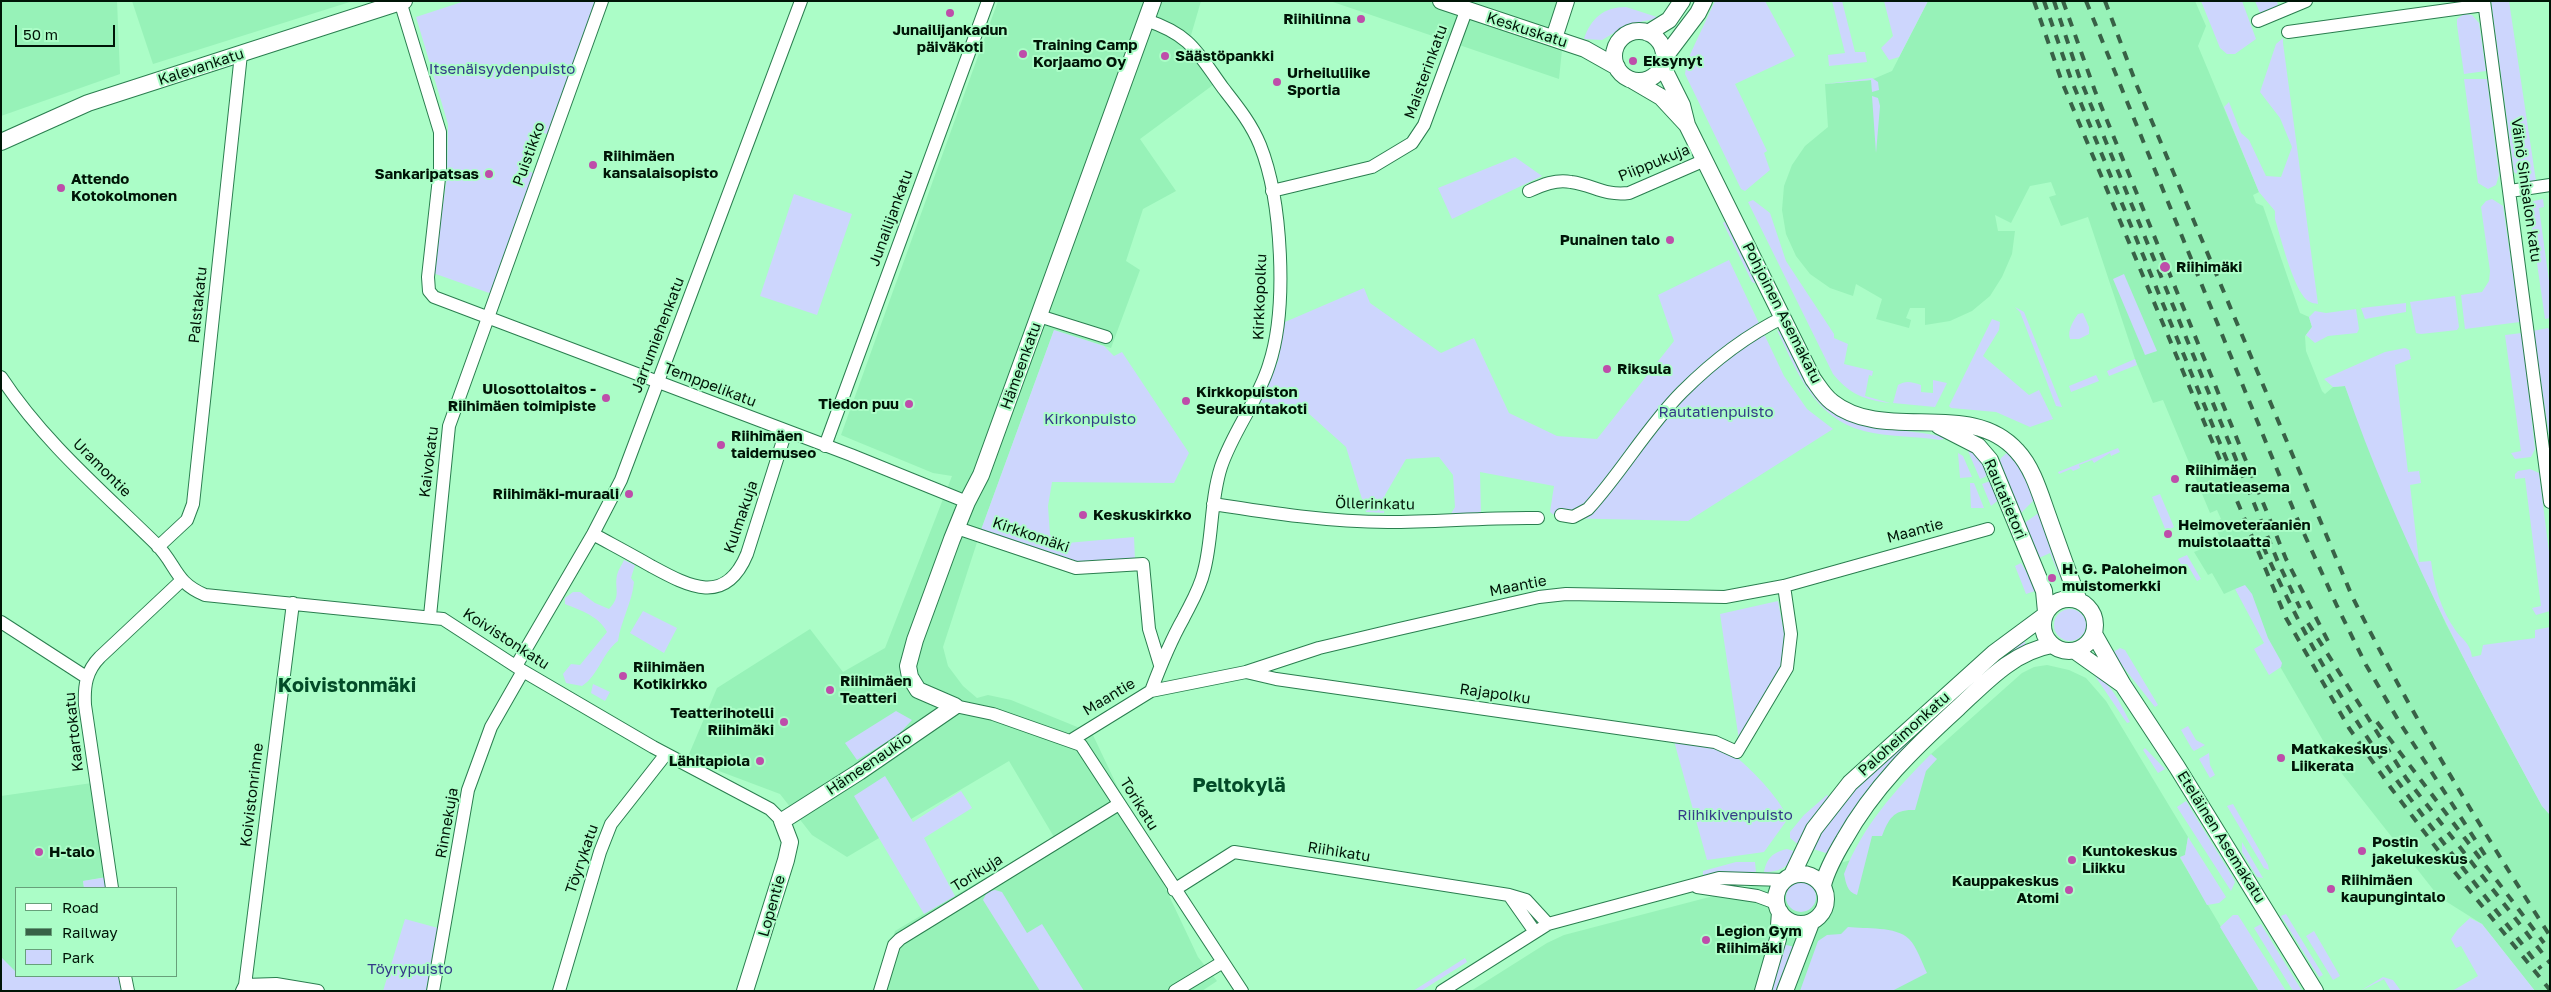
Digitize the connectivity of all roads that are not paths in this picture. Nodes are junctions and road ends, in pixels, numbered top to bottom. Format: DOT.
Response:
graph roads {
  1 [pos="602,1"];
  2 [pos="800,1"];
  3 [pos="988,1"];
  4 [pos="1153,1"];
  5 [pos="1441,1"];
  6 [pos="1566,1"];
  7 [pos="1682,1"];
  8 [pos="1704,1"];
  9 [pos="2306,1"];
  10 [pos="402,2"];
  11 [pos="2484,3"];
  12 [pos="1466,11"];
  13 [pos="1146,20"];
  14 [pos="2258,21"];
  15 [pos="2288,32"];
  16 [pos="1648,33"];
  17 [pos="1554,38"];
  18 [pos="1622,39"];
  19 [pos="1585,49"];
  20 [pos="241,54"];
  21 [pos="1663,61"];
  22 [pos="1617,67"];
  23 [pos="1632,80"];
  24 [pos="1687,125"];
  25 [pos="1,142"];
  26 [pos="1705,160"];
  27 [pos="2550,185"];
  28 [pos="1272,191"];
  29 [pos="1528,191"];
  30 [pos="2510,191"];
  31 [pos="1039,316"];
  32 [pos="1784,317"];
  33 [pos="487,318"];
  34 [pos="1106,337"];
  35 [pos="1,377"];
  36 [pos="658,383"];
  37 [pos="1935,424"];
  38 [pos="786,431"];
  39 [pos="825,446"];
  40 [pos="2547,460"];
  41 [pos="967,502"];
  42 [pos="2550,502"];
  43 [pos="1213,504"];
  44 [pos="1561,515"];
  45 [pos="1538,518"];
  46 [pos="957,528"];
  47 [pos="1988,529"];
  48 [pos="593,534"];
  49 [pos="158,547"];
  50 [pos="181,581"];
  51 [pos="1784,586"];
  52 [pos="2079,601"];
  53 [pos="293,603"];
  54 [pos="2045,614"];
  55 [pos="430,616"];
  56 [pos="1,622"];
  57 [pos="2094,634"];
  58 [pos="2052,645"];
  59 [pos="2075,651"];
  60 [pos="1160,665"];
  61 [pos="520,668"];
  62 [pos="1246,672"];
  63 [pos="86,677"];
  64 [pos="2123,685"];
  65 [pos="1151,691"];
  66 [pos="955,706"];
  67 [pos="1070,741"];
  68 [pos="666,754"];
  69 [pos="1119,804"];
  70 [pos="782,821"];
  71 [pos="1788,878"];
  72 [pos="1823,885"];
  73 [pos="1694,886"];
  74 [pos="112,887"];
  75 [pos="1174,890"];
  76 [pos="1509,895"];
  77 [pos="1778,908"];
  78 [pos="1810,923"];
  79 [pos="1548,924"];
  80 [pos="1535,932"];
  81 [pos="1222,962"];
  82 [pos="125,977"];
  83 [pos="244,988"];
  84 [pos="128,991"];
  85 [pos="318,991"];
  86 [pos="433,991"];
  87 [pos="559,991"];
  88 [pos="746,991"];
  89 [pos="880,991"];
  90 [pos="1175,991"];
  91 [pos="1242,991"];
  92 [pos="1442,991"];
  93 [pos="1763,991"];
  94 [pos="1785,991"];
  95 [pos="2315,991"];
  1 -- 33 [label="street, Puistikko"];
  2 -- 36 [label="street, Jarrumiehenkatu"];
  3 -- 39 [label="street, Junailijankatu"];
  4 -- 13 [label="street, Hämeenkatu"];
  5 -- 12 [label="street, Keskuskatu"];
  6 -- 17 [label="street"];
  7 -- 16 [label="street"];
  8 -- 21 [label="street"];
  9 -- 14 [label="street"];
  10 -- 20 [label="street, Kalevankatu"];
  10 -- 33 [label="street, Temppelikatu"];
  11 -- 15 [label="street"];
  11 -- 30 [label="street, Väinö Sinisalon katu"];
  12 -- 17 [label="street, Keskuskatu"];
  12 -- 28 [label="street, Maisterinkatu"];
  13 -- 28 [label="street, Kirkkopolku"];
  13 -- 31 [label="street, Hämeenkatu"];
  16 -- 18 [label="street"];
  16 -- 21 [label="street"];
  17 -- 19 [label="street, Keskuskatu"];
  18 -- 19 [label="street, Keskuskatu"];
  18 -- 22 [label="street"];
  19 -- 22 [label="street, Keskuskatu"];
  20 -- 25 [label="street, Kalevankatu"];
  20 -- 49 [label="street, Palstakatu"];
  21 -- 23 [label="street"];
  21 -- 24 [label="street, Pohjoinen Asemakatu"];
  22 -- 23 [label="street"];
  23 -- 24 [label="street, Pohjoinen Asemakatu"];
  24 -- 26 [label="street, Pohjoinen Asemakatu"];
  26 -- 29 [label="street, Piippukuja"];
  26 -- 32 [label="street, Pohjoinen Asemakatu"];
  27 -- 30 [label="street"];
  28 -- 43 [label="street, Kirkkopolku"];
  30 -- 40 [label="street, Väinö Sinisalon katu"];
  31 -- 34 [label="street"];
  31 -- 41 [label="street, Hämeenkatu"];
  32 -- 37 [label="street, Pohjoinen Asemakatu"];
  32 -- 44 [label="street"];
  33 -- 36 [label="street, Temppelikatu"];
  33 -- 55 [label="street, Kaivokatu"];
  35 -- 49 [label="street, Uramontie"];
  36 -- 38 [label="street, Temppelikatu"];
  36 -- 48 [label="street, Jarrumiehenkatu"];
  37 -- 52 [label="street, Rautatietori"];
  37 -- 54 [label="street, Rautatietori"];
  38 -- 39 [label="street, Temppelikatu"];
  38 -- 48 [label="street, Kulmakuja"];
  39 -- 41 [label="street, Temppelikatu"];
  40 -- 42 [label="street, Väinö Sinisalon katu"];
  41 -- 46 [label="street, Hämeenkatu"];
  43 -- 45 [label="street, Öllerinkatu"];
  43 -- 60 [label="street, Kirkkopolku"];
  46 -- 60 [label="street, Kirkkomäki"];
  46 -- 66 [label="street, Hämeenkatu"];
  47 -- 51 [label="street, Maantie"];
  48 -- 61 [label="street, Jarrumiehenkatu"];
  49 -- 50 [label="street, Uramontie"];
  50 -- 53 [label="street, Koivistonkatu"];
  50 -- 63 [label="street, Kaartokatu"];
  51 -- 62 [label="street, Maantie"];
  51 -- 62 [label="street, Rajapolku"];
  52 -- 54 [label="street"];
  52 -- 57 [label="street"];
  53 -- 55 [label="street, Koivistonkatu"];
  53 -- 83 [label="street, Koivistonrinne"];
  54 -- 58 [label="street"];
  54 -- 71 [label="street, Paloheimonkatu"];
  55 -- 61 [label="street, Koivistonkatu"];
  56 -- 63 [label="street"];
  57 -- 59 [label="street"];
  57 -- 64 [label="street, Eteläinen Asemakatu"];
  58 -- 59 [label="street"];
  58 -- 72 [label="street, Paloheimonkatu"];
  59 -- 64 [label="street, Eteläinen Asemakatu"];
  60 -- 65 [label="street, Kirkkopolku"];
  61 -- 68 [label="street, Koivistonkatu"];
  61 -- 86 [label="street, Rinnekuja"];
  62 -- 65 [label="street, Maantie"];
  63 -- 74 [label="street, Kaartokatu"];
  64 -- 95 [label="street, Eteläinen Asemakatu"];
  65 -- 67 [label="street, Maantie"];
  66 -- 67 [label="street, Torikatu"];
  66 -- 70 [label="street, Hämeenaukio"];
  67 -- 69 [label="street, Torikatu"];
  68 -- 70 [label="street, Koivistonkatu"];
  68 -- 87 [label="street, Töyrykatu"];
  69 -- 75 [label="street, Torikatu"];
  69 -- 89 [label="street, Torikuja"];
  70 -- 88 [label="street, Lopentie"];
  71 -- 72 [label="street"];
  71 -- 73 [label="street"];
  71 -- 77 [label="street"];
  72 -- 78 [label="street"];
  73 -- 77 [label="street"];
  73 -- 79 [label="street"];
  75 -- 76 [label="street, Riihikatu"];
  75 -- 81 [label="street, Torikatu"];
  76 -- 79 [label="street, Riihikatu"];
  76 -- 80 [label="street"];
  77 -- 78 [label="street"];
  77 -- 93 [label="street"];
  78 -- 94 [label="street"];
  79 -- 80 [label="street"];
  80 -- 92 [label="street"];
  81 -- 90 [label="street"];
  81 -- 91 [label="street, Torikatu"];
  82 -- 84 [label="street"];
  83 -- 85 [label="street"];
}
